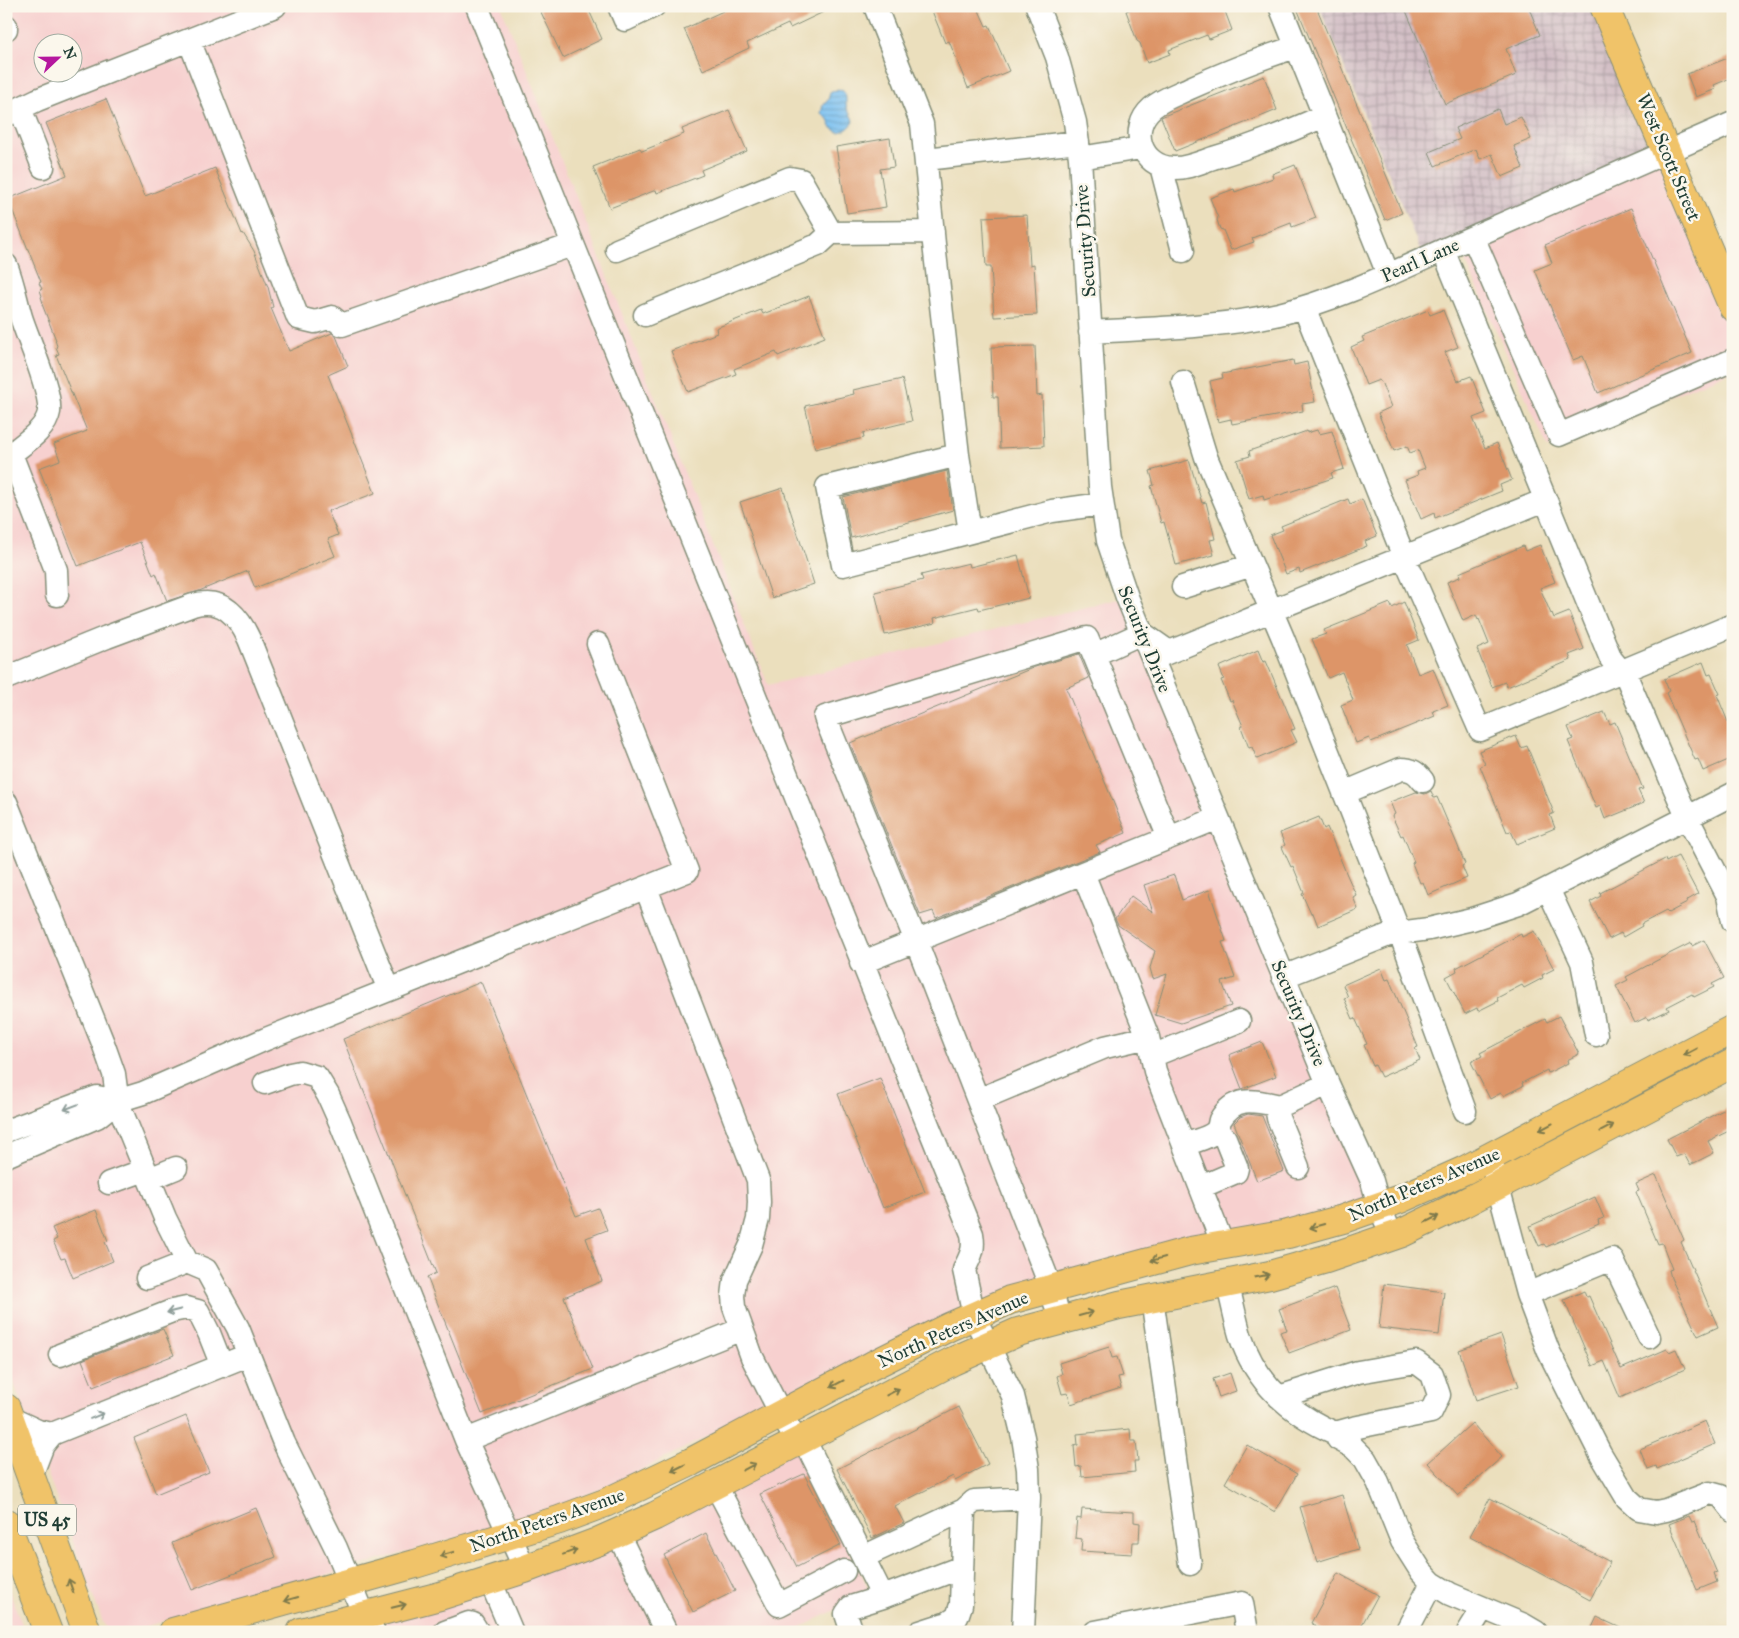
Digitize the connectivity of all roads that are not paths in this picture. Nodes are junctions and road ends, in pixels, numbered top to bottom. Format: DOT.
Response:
graph roads {
  1 [pos="275,6"];
  2 [pos="477,6"];
  3 [pos="620,6"];
  4 [pos="654,6"];
  5 [pos="875,6"];
  6 [pos="1037,6"];
  7 [pos="1280,6"];
  8 [pos="1604,6"];
  9 [pos="189,40"];
  10 [pos="1296,47"];
  11 [pos="13,112"];
  12 [pos="1324,116"];
  13 [pos="1733,123"];
  14 [pos="1142,148"];
  15 [pos="1079,150"];
  16 [pos="1667,152"];
  17 [pos="926,159"];
  18 [pos="1161,166"];
  19 [pos="43,167"];
  20 [pos="933,232"];
  21 [pos="831,233"];
  22 [pos="1473,237"];
  23 [pos="572,245"];
  24 [pos="617,250"];
  25 [pos="1443,250"];
  26 [pos="1184,251"];
  27 [pos="6,265"];
  28 [pos="1388,274"];
  29 [pos="1304,307"];
  30 [pos="1733,307"];
  31 [pos="645,316"];
  32 [pos="1090,332"];
  33 [pos="1733,360"];
  34 [pos="1183,382"];
  35 [pos="958,455"];
  36 [pos="1545,500"];
  37 [pos="1102,504"];
  38 [pos="970,532"];
  39 [pos="1404,557"];
  40 [pos="1252,565"];
  41 [pos="1183,587"];
  42 [pos="57,595"];
  43 [pos="1272,611"];
  44 [pos="1733,625"];
  45 [pos="1142,633"];
  46 [pos="598,644"];
  47 [pos="1094,655"];
  48 [pos="1161,655"];
  49 [pos="1622,672"];
  50 [pos="6,678"];
  51 [pos="1423,781"];
  52 [pos="1344,793"];
  53 [pos="1733,794"];
  54 [pos="6,802"];
  55 [pos="1687,816"];
  56 [pos="1218,818"];
  57 [pos="1169,838"];
  58 [pos="1083,873"];
  59 [pos="646,888"];
  60 [pos="1548,889"];
  61 [pos="1733,920"];
  62 [pos="1400,933"];
  63 [pos="916,941"];
  64 [pos="861,963"];
  65 [pos="1283,977"];
  66 [pos="389,990"];
  67 [pos="1240,1021"];
  68 [pos="1733,1029"];
  69 [pos="1596,1036"];
  70 [pos="1150,1046"];
  71 [pos="1733,1063"];
  72 [pos="265,1083"];
  73 [pos="1328,1084"];
  74 [pos="978,1100"];
  75 [pos="117,1101"];
  76 [pos="1280,1106"];
  77 [pos="1465,1111"];
  78 [pos="41,1122"];
  79 [pos="6,1131"];
  80 [pos="1216,1131"];
  81 [pos="1184,1145"];
  82 [pos="6,1156"];
  83 [pos="1490,1157"];
  84 [pos="1298,1167"];
  85 [pos="176,1168"];
  86 [pos="147,1174"];
  87 [pos="109,1183"];
  88 [pos="1497,1186"];
  89 [pos="1201,1187"];
  90 [pos="1379,1206"];
  91 [pos="1392,1236"];
  92 [pos="1223,1245"];
  93 [pos="187,1262"];
  94 [pos="146,1278"];
  95 [pos="1227,1283"];
  96 [pos="1051,1288"];
  97 [pos="219,1293"];
  98 [pos="1526,1294"];
  99 [pos="1152,1298"];
  100 [pos="198,1311"];
  101 [pos="974,1316"];
  102 [pos="1060,1321"];
  103 [pos="742,1330"];
  104 [pos="1649,1337"];
  105 [pos="989,1344"];
  106 [pos="60,1355"];
  107 [pos="248,1355"];
  108 [pos="222,1366"];
  109 [pos="1279,1398"];
  110 [pos="8,1413"];
  111 [pos="781,1414"];
  112 [pos="1335,1433"];
  113 [pos="52,1434"];
  114 [pos="466,1440"];
  115 [pos="797,1442"];
  116 [pos="31,1476"];
  117 [pos="715,1484"];
  118 [pos="1029,1498"];
  119 [pos="964,1510"];
  120 [pos="1733,1511"];
  121 [pos="6,1523"];
  122 [pos="617,1532"];
  123 [pos="510,1534"];
  124 [pos="863,1558"];
  125 [pos="1190,1564"];
  126 [pos="962,1567"];
  127 [pos="525,1569"];
  128 [pos="844,1571"];
  129 [pos="490,1580"];
  130 [pos="350,1582"];
  131 [pos="1432,1583"];
  132 [pos="883,1596"];
  133 [pos="1484,1608"];
  134 [pos="358,1625"];
  135 [pos="473,1627"];
  136 [pos="48,1632"];
  137 [pos="87,1632"];
  138 [pos="173,1632"];
  139 [pos="301,1632"];
  140 [pos="446,1632"];
  141 [pos="512,1632"];
  142 [pos="666,1632"];
  143 [pos="852,1632"];
  144 [pos="920,1632"];
  145 [pos="1023,1632"];
  146 [pos="1095,1632"];
  147 [pos="1247,1632"];
  148 [pos="1406,1632"];
  149 [pos="1468,1632"];
  150 [pos="1536,1632"];
  1 -- 9 [label="street"];
  2 -- 23 [label="street"];
  3 -- 4 [label="street"];
  5 -- 17 [label="street"];
  6 -- 15 [label="street, Security Drive"];
  7 -- 10 [label="street"];
  8 -- 16 [label="main road, West Scott Street"];
  9 -- 11 [label="street"];
  9 -- 23 [label="street"];
  10 -- 12 [label="street"];
  10 -- 14 [label="street"];
  11 -- 19 [label="street"];
  12 -- 18 [label="street"];
  12 -- 28 [label="street"];
  13 -- 16 [label="street, Pearl Lane"];
  14 -- 15 [label="street"];
  14 -- 18 [label="street"];
  15 -- 17 [label="street"];
  15 -- 32 [label="street, Security Drive"];
  16 -- 22 [label="street, Pearl Lane"];
  16 -- 30 [label="main road, West Scott Street"];
  17 -- 20 [label="street"];
  18 -- 26 [label="street"];
  20 -- 21 [label="street"];
  20 -- 35 [label="street"];
  21 -- 24 [label="street"];
  21 -- 31 [label="street"];
  22 -- 25 [label="street, Pearl Lane"];
  22 -- 33 [label="street"];
  23 -- 64 [label="street"];
  25 -- 28 [label="street, Pearl Lane"];
  25 -- 36 [label="street"];
  27 -- 42 [label="street"];
  28 -- 29 [label="street, Pearl Lane"];
  29 -- 32 [label="street, Pearl Lane"];
  29 -- 39 [label="street"];
  32 -- 37 [label="street, Security Drive"];
  34 -- 40 [label="street"];
  35 -- 38 [label="street"];
  35 -- 38 [label="street"];
  36 -- 39 [label="street"];
  36 -- 49 [label="street"];
  37 -- 38 [label="street"];
  37 -- 45 [label="street, Security Drive"];
  39 -- 43 [label="street"];
  39 -- 49 [label="street"];
  40 -- 41 [label="street"];
  40 -- 43 [label="street"];
  43 -- 48 [label="street"];
  43 -- 52 [label="street"];
  44 -- 49 [label="street"];
  45 -- 47 [label="street"];
  45 -- 48 [label="street, Security Drive"];
  46 -- 59 [label="street"];
  47 -- 57 [label="street"];
  47 -- 63 [label="street"];
  48 -- 56 [label="street, Security Drive"];
  49 -- 55 [label="street"];
  50 -- 66 [label="street"];
  51 -- 52 [label="street"];
  52 -- 62 [label="street"];
  53 -- 55 [label="street"];
  54 -- 75 [label="street"];
  55 -- 60 [label="street"];
  55 -- 61 [label="street"];
  56 -- 57 [label="street"];
  56 -- 65 [label="street, Security Drive"];
  57 -- 58 [label="street"];
  58 -- 63 [label="street"];
  58 -- 70 [label="street"];
  59 -- 66 [label="street"];
  59 -- 103 [label="street"];
  60 -- 62 [label="street"];
  60 -- 69 [label="street"];
  62 -- 65 [label="street"];
  62 -- 77 [label="street"];
  63 -- 64 [label="street"];
  63 -- 74 [label="street"];
  64 -- 101 [label="street"];
  65 -- 73 [label="street, Security Drive"];
  66 -- 75 [label="street"];
  67 -- 70 [label="street"];
  68 -- 83 [label="main road, North Peters Avenue, one-way"];
  70 -- 74 [label="street"];
  70 -- 81 [label="street"];
  88 -- 71 [label="main road, North Peters Avenue, one-way"];
  72 -- 114 [label="street"];
  73 -- 76 [label="street"];
  73 -- 90 [label="street, Security Drive"];
  74 -- 96 [label="street"];
  75 -- 78 [label="street"];
  75 -- 86 [label="street"];
  76 -- 80 [label="street"];
  76 -- 84 [label="street"];
  78 -- 79 [label="street"];
  78 -- 82 [label="street"];
  80 -- 81 [label="street"];
  80 -- 89 [label="street"];
  81 -- 89 [label="street"];
  83 -- 88 [label="street"];
  83 -- 90 [label="main road, North Peters Avenue"];
  85 -- 86 [label="street"];
  86 -- 87 [label="street"];
  86 -- 93 [label="street"];
  91 -- 88 [label="main road, North Peters Avenue, one-way"];
  88 -- 98 [label="street"];
  89 -- 92 [label="street"];
  90 -- 91 [label="street, Security Drive"];
  90 -- 92 [label="main road, North Peters Avenue, one-way"];
  95 -- 91 [label="main road, North Peters Avenue, one-way"];
  92 -- 96 [label="main road, North Peters Avenue, one-way"];
  93 -- 94 [label="street"];
  93 -- 97 [label="street"];
  95 -- 99 [label="main road, North Peters Avenue"];
  95 -- 109 [label="street"];
  96 -- 101 [label="main road, North Peters Avenue"];
  96 -- 102 [label="street"];
  97 -- 100 [label="street"];
  97 -- 107 [label="street"];
  98 -- 104 [label="street"];
  98 -- 120 [label="street"];
  102 -- 99 [label="main road, North Peters Avenue, one-way"];
  99 -- 125 [label="street"];
  100 -- 106 [label="street, one-way"];
  100 -- 108 [label="street"];
  101 -- 105 [label="street"];
  101 -- 111 [label="main road, North Peters Avenue, one-way"];
  102 -- 105 [label="main road, North Peters Avenue"];
  103 -- 111 [label="street"];
  103 -- 114 [label="street"];
  115 -- 105 [label="main road, North Peters Avenue, one-way"];
  105 -- 118 [label="street"];
  107 -- 108 [label="street"];
  107 -- 130 [label="street"];
  113 -- 108 [label="street, one-way"];
  109 -- 112 [label="street"];
  109 -- 112 [label="street"];
  110 -- 113 [label="street"];
  110 -- 116 [label="main road, US 45"];
  111 -- 115 [label="street"];
  111 -- 123 [label="main road, North Peters Avenue, one-way"];
  112 -- 131 [label="street"];
  113 -- 116 [label="street"];
  114 -- 123 [label="street"];
  117 -- 115 [label="main road, North Peters Avenue, one-way"];
  115 -- 124 [label="street"];
  137 -- 116 [label="main road, US 45, one-way"];
  117 -- 122 [label="main road, North Peters Avenue"];
  117 -- 128 [label="street"];
  118 -- 119 [label="street"];
  118 -- 145 [label="street"];
  119 -- 124 [label="street"];
  119 -- 126 [label="street"];
  121 -- 136 [label="main road, US 45"];
  127 -- 122 [label="main road, North Peters Avenue, one-way"];
  122 -- 142 [label="street"];
  123 -- 127 [label="street"];
  123 -- 130 [label="main road, North Peters Avenue, one-way"];
  124 -- 132 [label="street"];
  126 -- 132 [label="street"];
  126 -- 144 [label="street"];
  127 -- 129 [label="main road, North Peters Avenue"];
  134 -- 129 [label="main road, North Peters Avenue, one-way"];
  129 -- 141 [label="street"];
  130 -- 134 [label="street"];
  130 -- 138 [label="main road, North Peters Avenue, one-way"];
  131 -- 133 [label="street"];
  131 -- 148 [label="street"];
  132 -- 143 [label="street"];
  133 -- 149 [label="street"];
  133 -- 150 [label="street"];
  134 -- 139 [label="main road, North Peters Avenue"];
  135 -- 140 [label="street"];
  146 -- 147 [label="street"];
}
